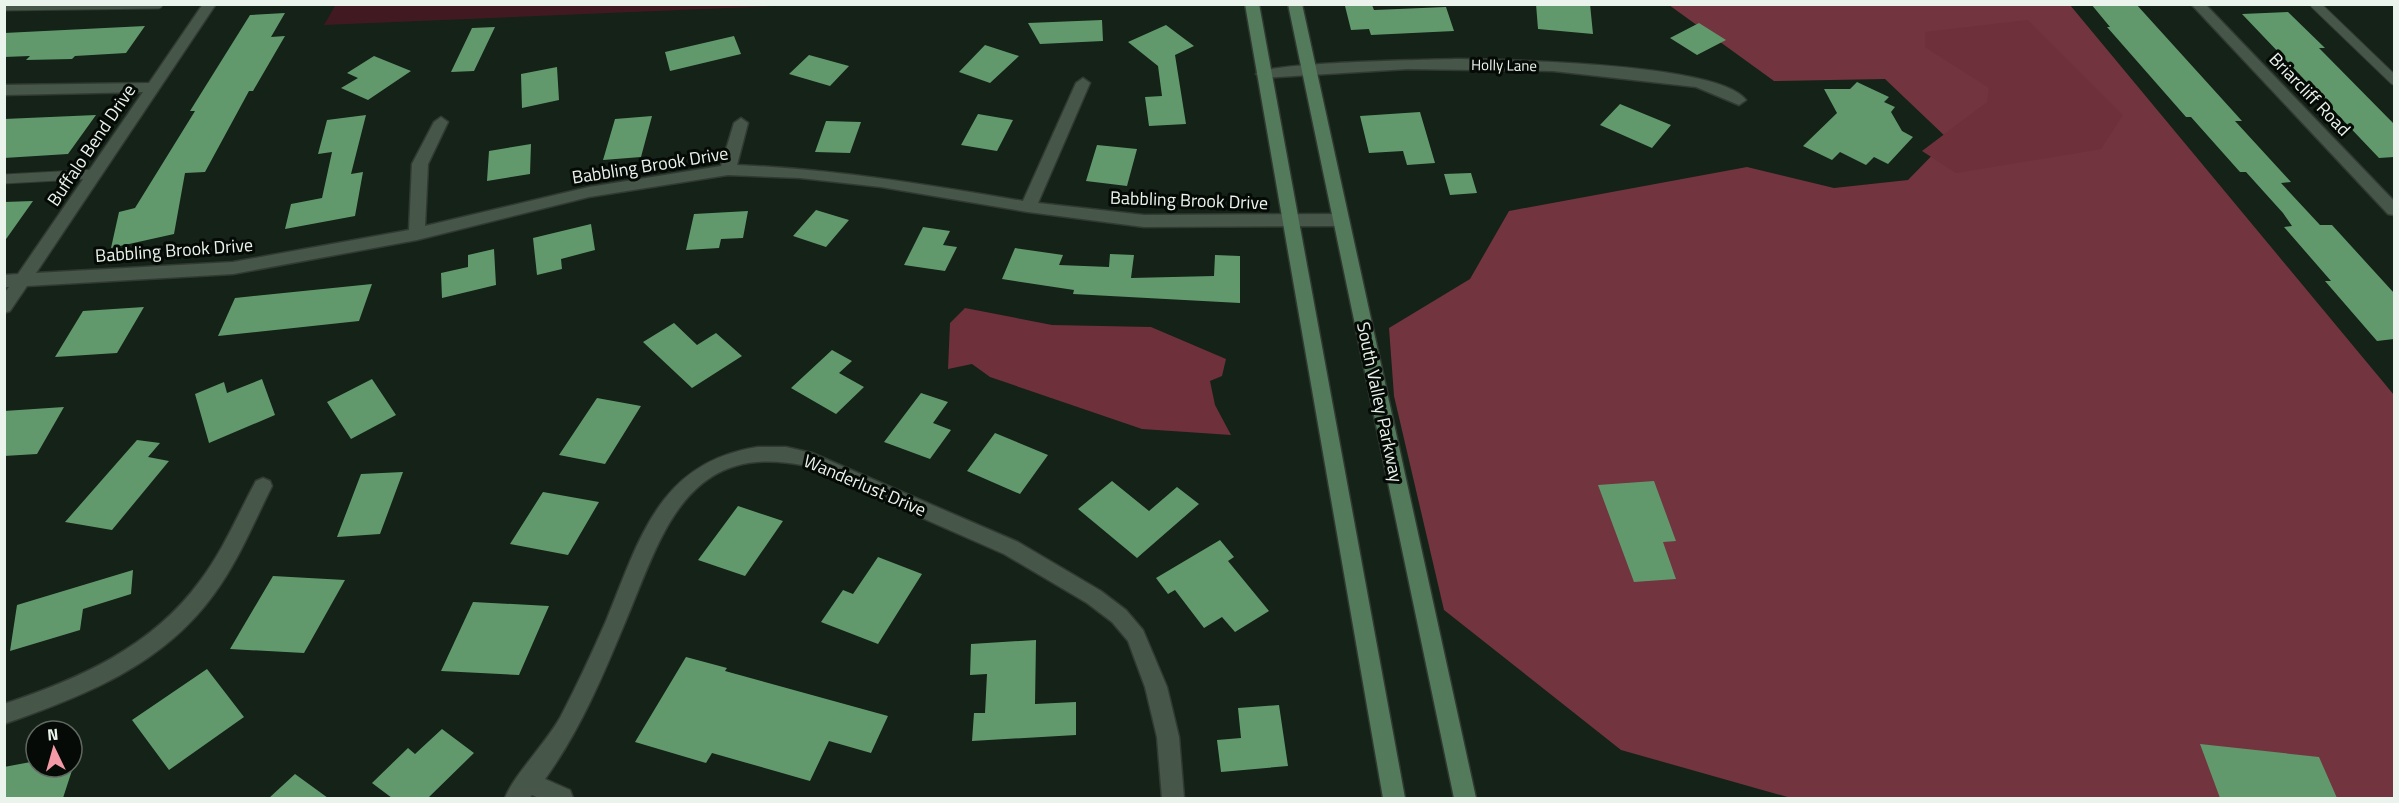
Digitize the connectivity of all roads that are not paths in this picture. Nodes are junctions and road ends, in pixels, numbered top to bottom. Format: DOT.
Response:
graph roads {
  1 [pos="158,4"];
  2 [pos="210,4"];
  3 [pos="1252,4"];
  4 [pos="1295,4"];
  5 [pos="2197,4"];
  6 [pos="2315,4"];
  7 [pos="4,6"];
  8 [pos="1309,70"];
  9 [pos="1263,75"];
  10 [pos="2394,80"];
  11 [pos="1083,83"];
  12 [pos="154,87"];
  13 [pos="4,90"];
  14 [pos="1740,100"];
  15 [pos="441,122"];
  16 [pos="741,123"];
  17 [pos="728,170"];
  18 [pos="95,174"];
  19 [pos="4,179"];
  20 [pos="1028,207"];
  21 [pos="2394,210"];
  22 [pos="1341,220"];
  23 [pos="1290,222"];
  24 [pos="417,234"];
  25 [pos="22,280"];
  26 [pos="4,281"];
  27 [pos="4,307"];
  28 [pos="263,486"];
  29 [pos="4,714"];
  30 [pos="522,790"];
  31 [pos="562,798"];
  32 [pos="1173,798"];
  33 [pos="1394,798"];
  34 [pos="1465,798"];
  1 -- 7 [label="lane"];
  2 -- 12 [label="street, Buffalo Bend Drive"];
  3 -- 9 [label="main road"];
  4 -- 8 [label="main road, South Valley Parkway"];
  5 -- 21 [label="street, Briarcliff Road"];
  6 -- 10 [label="lane"];
  8 -- 9 [label="street, Holly Lane"];
  8 -- 14 [label="street, Holly Lane"];
  8 -- 22 [label="main road, South Valley Parkway"];
  9 -- 23 [label="main road"];
  11 -- 20 [label="street"];
  12 -- 13 [label="street"];
  12 -- 18 [label="street, Buffalo Bend Drive"];
  15 -- 24 [label="street"];
  16 -- 17 [label="street"];
  17 -- 20 [label="street, Babbling Brook Drive"];
  17 -- 24 [label="street, Babbling Brook Drive"];
  18 -- 19 [label="lane"];
  18 -- 25 [label="street, Buffalo Bend Drive"];
  20 -- 23 [label="street, Babbling Brook Drive"];
  22 -- 23 [label="street, Babbling Brook Drive"];
  22 -- 34 [label="main road, South Valley Parkway"];
  23 -- 33 [label="main road"];
  24 -- 25 [label="street, Babbling Brook Drive"];
  25 -- 26 [label="street, Babbling Brook Drive"];
  25 -- 27 [label="street, Buffalo Bend Drive"];
  28 -- 29 [label="street"];
  30 -- 31 [label="street"];
  30 -- 32 [label="street, Wanderlust Drive"];
}
